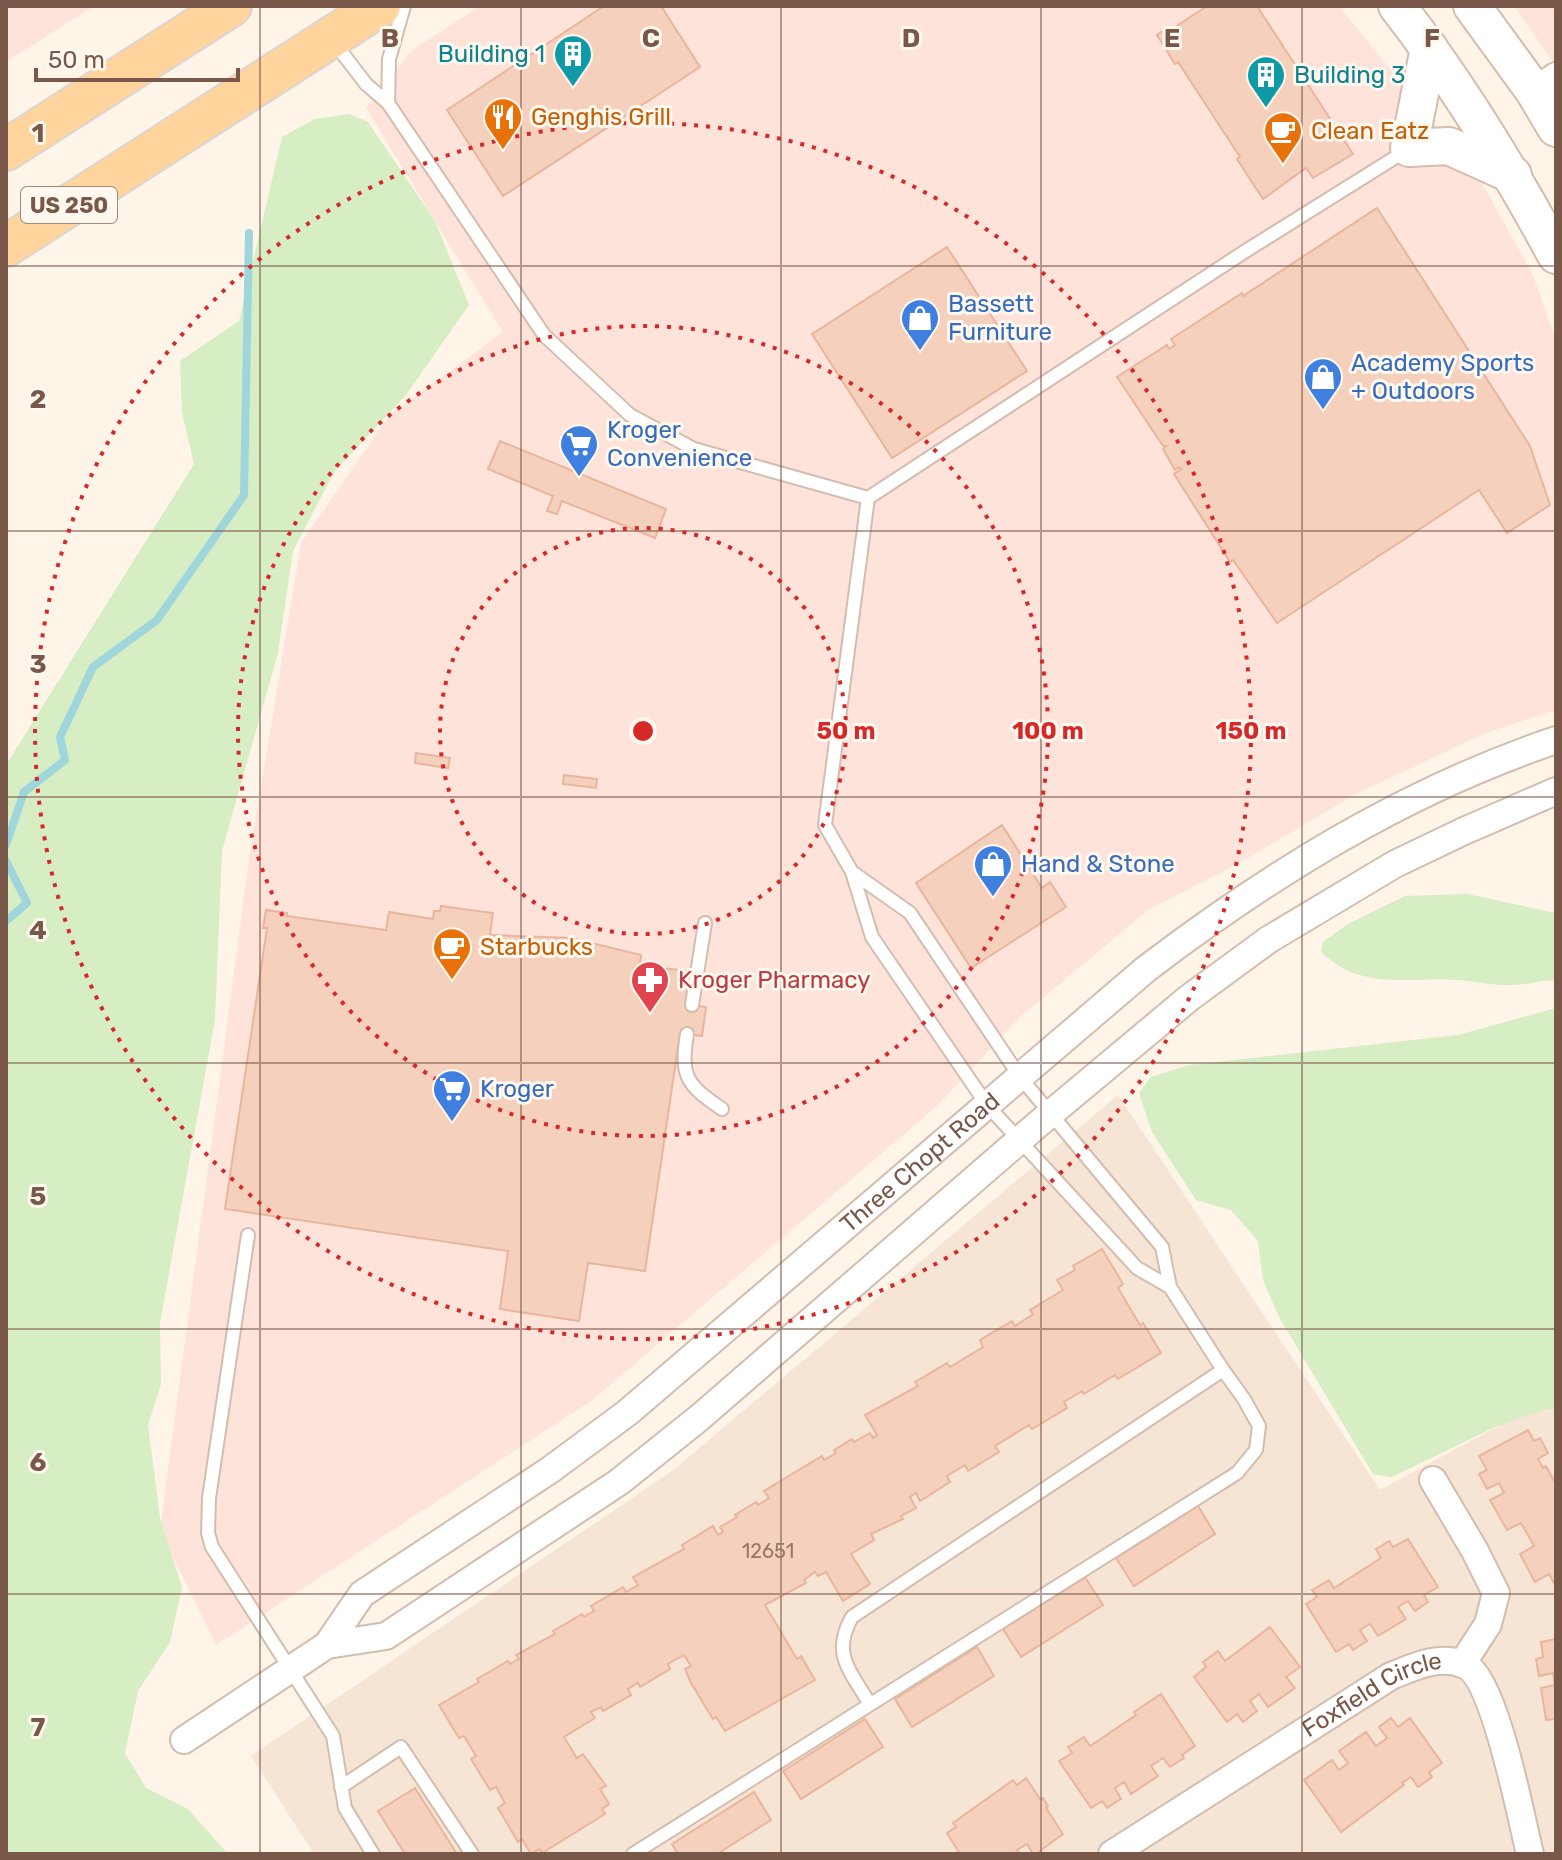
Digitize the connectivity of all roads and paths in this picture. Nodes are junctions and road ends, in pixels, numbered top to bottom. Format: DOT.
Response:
graph roads {
  1 [pos="231,6"];
  2 [pos="380,6"];
  3 [pos="404,6"];
  4 [pos="1397,6"];
  5 [pos="1472,6"];
  6 [pos="333,22"];
  7 [pos="1429,48"];
  8 [pos="1545,83"];
  9 [pos="388,103"];
  10 [pos="1556,128"];
  11 [pos="1409,148"];
  12 [pos="6,150"];
  13 [pos="1513,175"];
  14 [pos="6,246"];
  15 [pos="1556,255"];
  16 [pos="868,498"];
  17 [pos="1556,740"];
  18 [pos="1556,791"];
  19 [pos="852,872"];
  20 [pos="705,923"];
  21 [pos="692,1005"];
  22 [pos="687,1034"];
  23 [pos="1020,1077"];
  24 [pos="987,1105"];
  25 [pos="722,1109"];
  26 [pos="1051,1113"];
  27 [pos="1019,1141"];
  28 [pos="248,1235"];
  29 [pos="1170,1287"];
  30 [pos="1223,1370"];
  31 [pos="1433,1480"];
  32 [pos="327,1645"];
  33 [pos="1462,1664"];
  34 [pos="290,1669"];
  35 [pos="869,1703"];
  36 [pos="184,1740"];
  37 [pos="341,1787"];
  38 [pos="373,1854"];
  39 [pos="472,1854"];
  40 [pos="633,1854"];
  41 [pos="1112,1854"];
  42 [pos="1530,1854"];
  1 -- 12 [label="main road"];
  2 -- 6 [label="main road, US 250"];
  3 -- 9 [label="lane"];
  4 -- 7 [label="main road"];
  5 -- 8 [label="main road"];
  6 -- 9 [label="lane"];
  6 -- 14 [label="main road, US 250"];
  7 -- 11 [label="main road"];
  7 -- 13 [label="main road"];
  8 -- 10 [label="main road"];
  9 -- 16 [label="lane"];
  11 -- 13 [label="main road"];
  11 -- 16 [label="lane"];
  13 -- 15 [label="main road"];
  16 -- 19 [label="lane"];
  17 -- 23 [label="street, Three Chopt Road"];
  18 -- 26 [label="street, Three Chopt Road"];
  19 -- 23 [label="lane"];
  19 -- 24 [label="lane"];
  20 -- 21 [label="lane"];
  22 -- 25 [label="lane"];
  23 -- 24 [label="street, Three Chopt Road"];
  23 -- 26 [label="lane"];
  24 -- 27 [label="lane"];
  24 -- 32 [label="street, Three Chopt Road"];
  26 -- 27 [label="street, Three Chopt Road"];
  26 -- 29 [label="lane"];
  27 -- 29 [label="lane"];
  27 -- 32 [label="street, Three Chopt Road"];
  28 -- 34 [label="lane"];
  29 -- 30 [label="lane"];
  30 -- 35 [label="lane"];
  30 -- 35 [label="lane"];
  31 -- 33 [label="street"];
  32 -- 34 [label="street, Three Chopt Road"];
  33 -- 41 [label="street, Foxfield Circle"];
  33 -- 42 [label="street, Foxfield Circle"];
  34 -- 36 [label="street, Three Chopt Road"];
  34 -- 37 [label="lane"];
  35 -- 40 [label="lane"];
  37 -- 38 [label="lane"];
  37 -- 39 [label="lane"];
}
